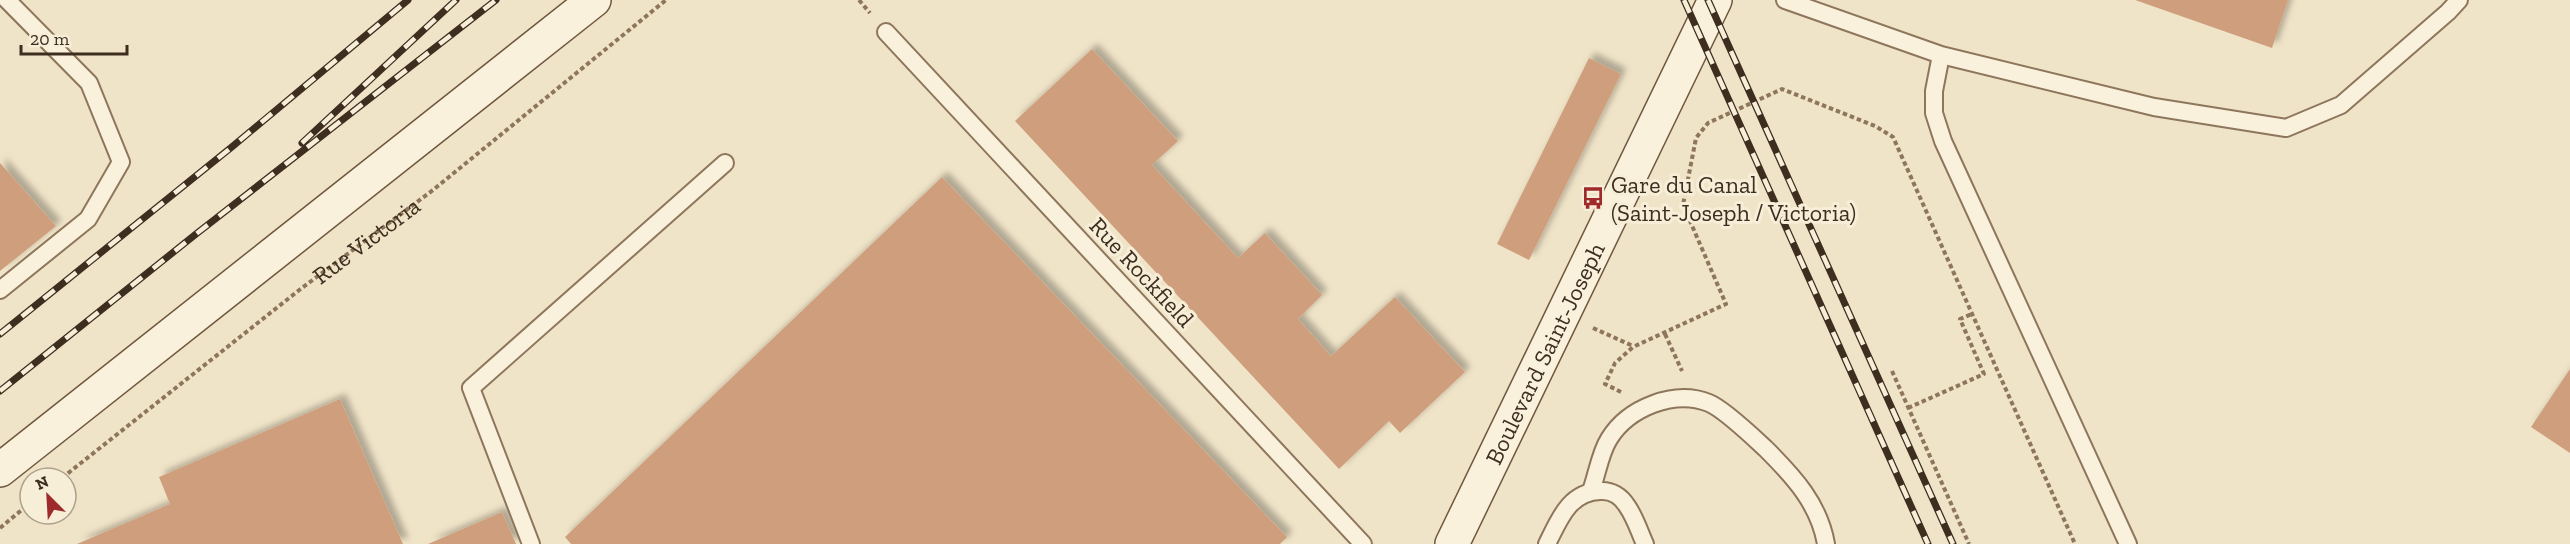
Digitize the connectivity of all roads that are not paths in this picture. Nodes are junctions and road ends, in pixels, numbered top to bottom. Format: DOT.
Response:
graph roads {
  1 [pos="7,0"];
  2 [pos="594,0"];
  3 [pos="1715,0"];
  4 [pos="1785,0"];
  5 [pos="2459,0"];
  6 [pos="886,32"];
  7 [pos="1941,55"];
  8 [pos="725,163"];
  9 [pos="0,290"];
  10 [pos="0,470"];
  11 [pos="1592,491"];
  12 [pos="531,544"];
  13 [pos="1363,544"];
  14 [pos="1452,544"];
  15 [pos="1547,544"];
  16 [pos="1645,544"];
  17 [pos="1826,544"];
  18 [pos="2128,544"];
  1 -- 9 [label="lane"];
  2 -- 10 [label="main road, Rue Victoria"];
  3 -- 14 [label="main road, Boulevard Saint-Joseph"];
  4 -- 7 [label="lane"];
  5 -- 7 [label="lane"];
  6 -- 13 [label="lane, Rue Rockfield"];
  7 -- 18 [label="lane"];
  8 -- 12 [label="lane"];
  11 -- 15 [label="lane"];
  11 -- 16 [label="lane"];
  11 -- 17 [label="lane"];
}
